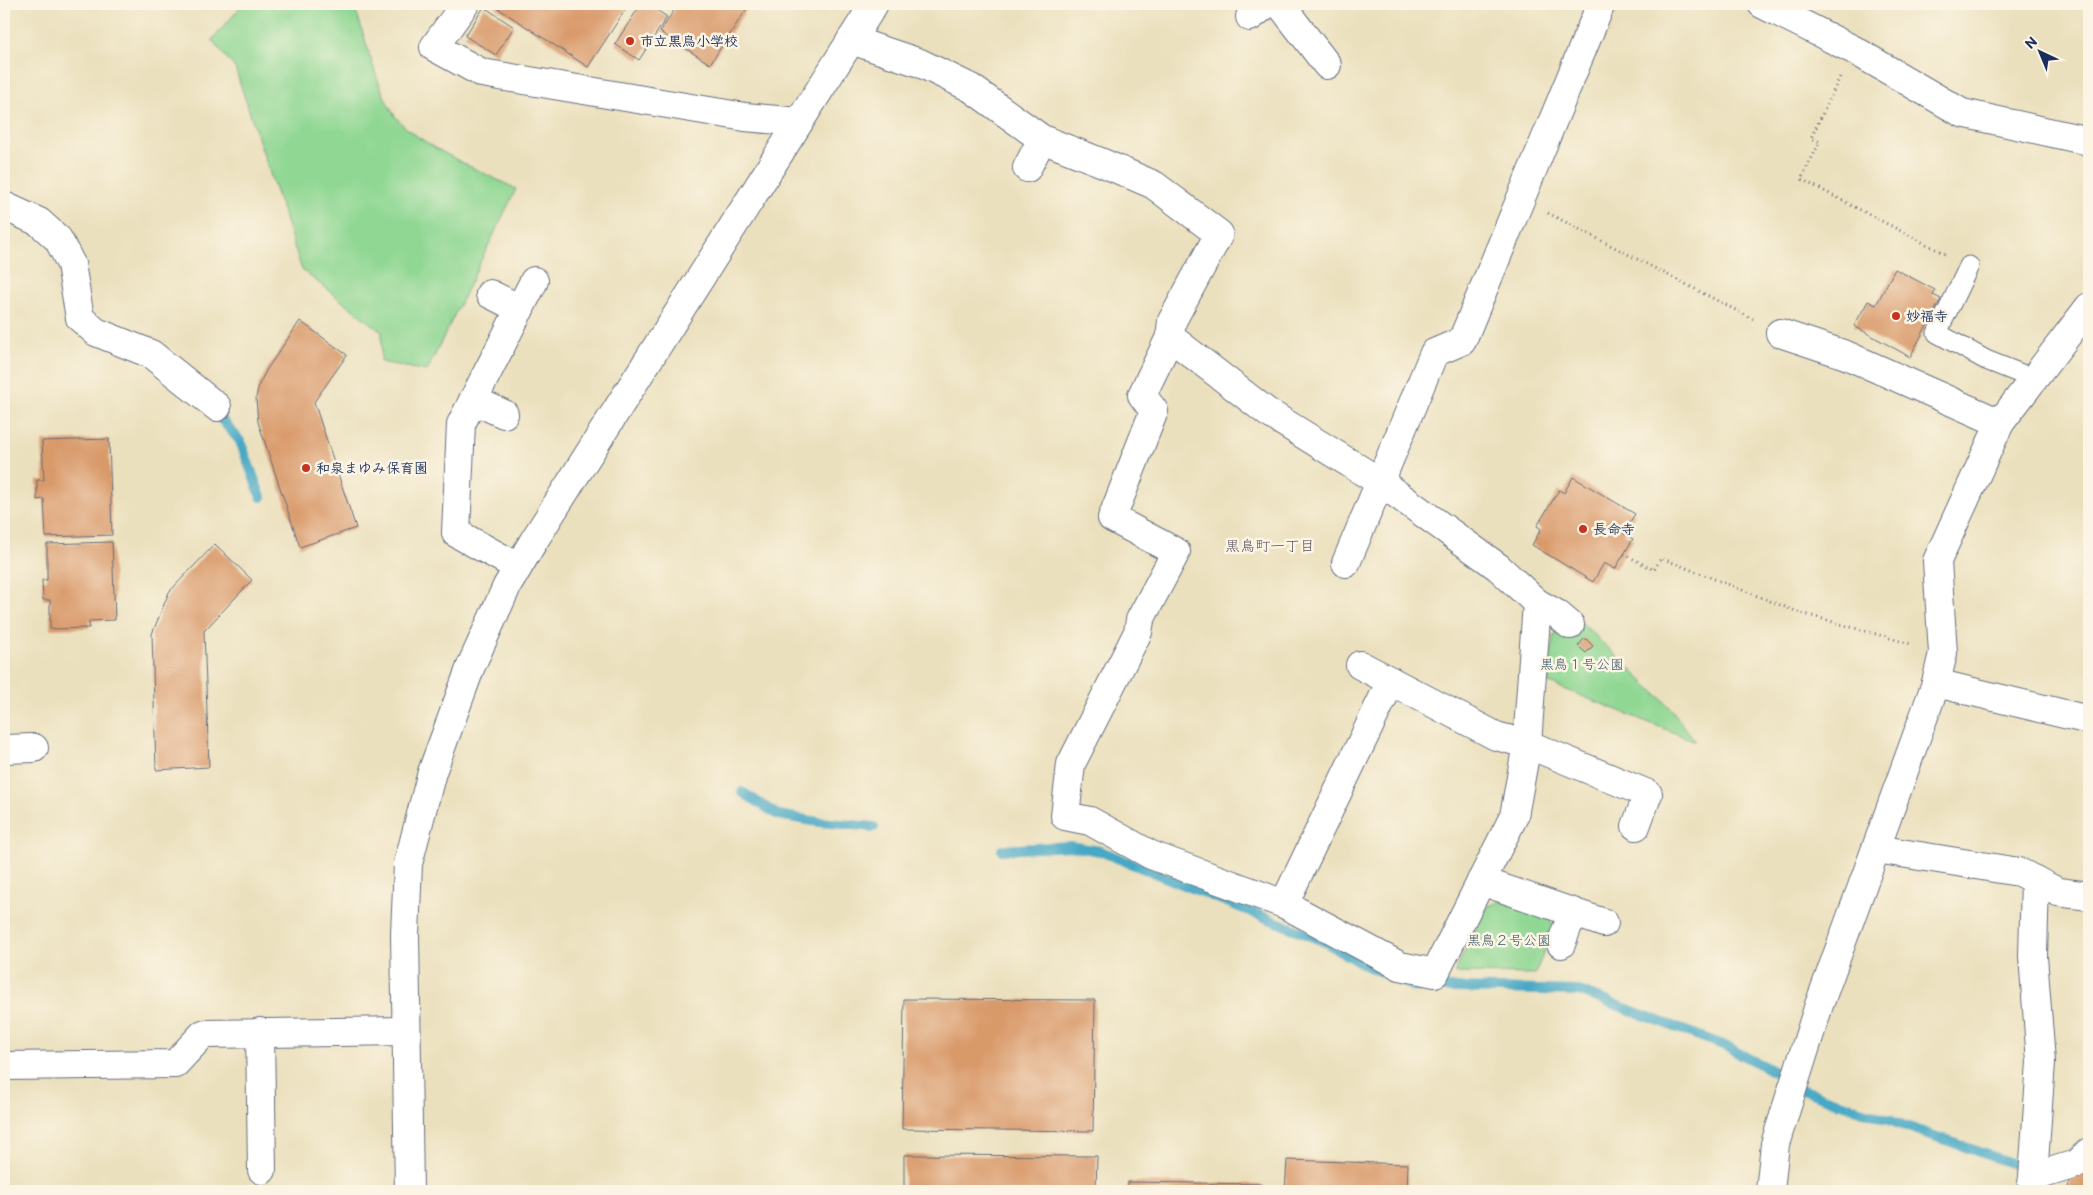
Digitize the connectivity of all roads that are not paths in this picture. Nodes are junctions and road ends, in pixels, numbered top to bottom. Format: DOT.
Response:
graph roads {
  1 [pos="465,4"];
  2 [pos="874,4"];
  3 [pos="1280,4"];
  4 [pos="1601,4"];
  5 [pos="1762,4"];
  6 [pos="851,40"];
  7 [pos="1327,65"];
  8 [pos="800,122"];
  9 [pos="1042,139"];
  10 [pos="2089,141"];
  11 [pos="1027,168"];
  12 [pos="4,206"];
  13 [pos="1969,266"];
  14 [pos="534,281"];
  15 [pos="490,294"];
  16 [pos="2089,308"];
  17 [pos="520,309"];
  18 [pos="1780,333"];
  19 [pos="1170,337"];
  20 [pos="2034,380"];
  21 [pos="473,400"];
  22 [pos="217,407"];
  23 [pos="504,414"];
  24 [pos="2000,422"];
  25 [pos="1380,482"];
  26 [pos="1346,563"];
  27 [pos="518,567"];
  28 [pos="1537,603"];
  29 [pos="1570,625"];
  30 [pos="1360,665"];
  31 [pos="1391,681"];
  32 [pos="1936,683"];
  33 [pos="2089,720"];
  34 [pos="1527,744"];
  35 [pos="34,748"];
  36 [pos="4,749"];
  37 [pos="1636,826"];
  38 [pos="1876,848"];
  39 [pos="2035,880"];
  40 [pos="1481,881"];
  41 [pos="2089,896"];
  42 [pos="1284,904"];
  43 [pos="1572,912"];
  44 [pos="1604,923"];
  45 [pos="1561,944"];
  46 [pos="406,1031"];
  47 [pos="260,1032"];
  48 [pos="4,1066"];
  49 [pos="2089,1152"];
  50 [pos="262,1170"];
  51 [pos="2032,1184"];
  52 [pos="409,1191"];
  53 [pos="1770,1191"];
  1 -- 8 [label="street"];
  2 -- 6 [label="street"];
  3 -- 7 [label="street"];
  4 -- 25 [label="street"];
  5 -- 10 [label="street"];
  6 -- 8 [label="street"];
  6 -- 9 [label="street"];
  8 -- 27 [label="street"];
  9 -- 11 [label="street"];
  9 -- 19 [label="street"];
  12 -- 22 [label="street"];
  13 -- 20 [label="lane"];
  14 -- 17 [label="street"];
  15 -- 17 [label="street"];
  16 -- 20 [label="street"];
  17 -- 21 [label="street"];
  18 -- 24 [label="street"];
  19 -- 25 [label="street"];
  19 -- 42 [label="street"];
  20 -- 24 [label="street"];
  21 -- 23 [label="street"];
  21 -- 27 [label="street"];
  24 -- 32 [label="street"];
  25 -- 26 [label="street"];
  25 -- 28 [label="street"];
  27 -- 46 [label="street"];
  28 -- 29 [label="street"];
  28 -- 34 [label="street"];
  30 -- 31 [label="street"];
  31 -- 34 [label="street"];
  31 -- 42 [label="street"];
  32 -- 33 [label="street"];
  32 -- 38 [label="street"];
  34 -- 37 [label="street"];
  34 -- 40 [label="street"];
  35 -- 36 [label="street"];
  38 -- 39 [label="street"];
  38 -- 53 [label="street"];
  39 -- 41 [label="street"];
  39 -- 51 [label="street"];
  40 -- 42 [label="street"];
  40 -- 43 [label="street"];
  43 -- 44 [label="street"];
  43 -- 45 [label="street"];
  46 -- 47 [label="street"];
  46 -- 52 [label="street"];
  47 -- 48 [label="street"];
  47 -- 50 [label="street"];
  49 -- 51 [label="street"];
}
